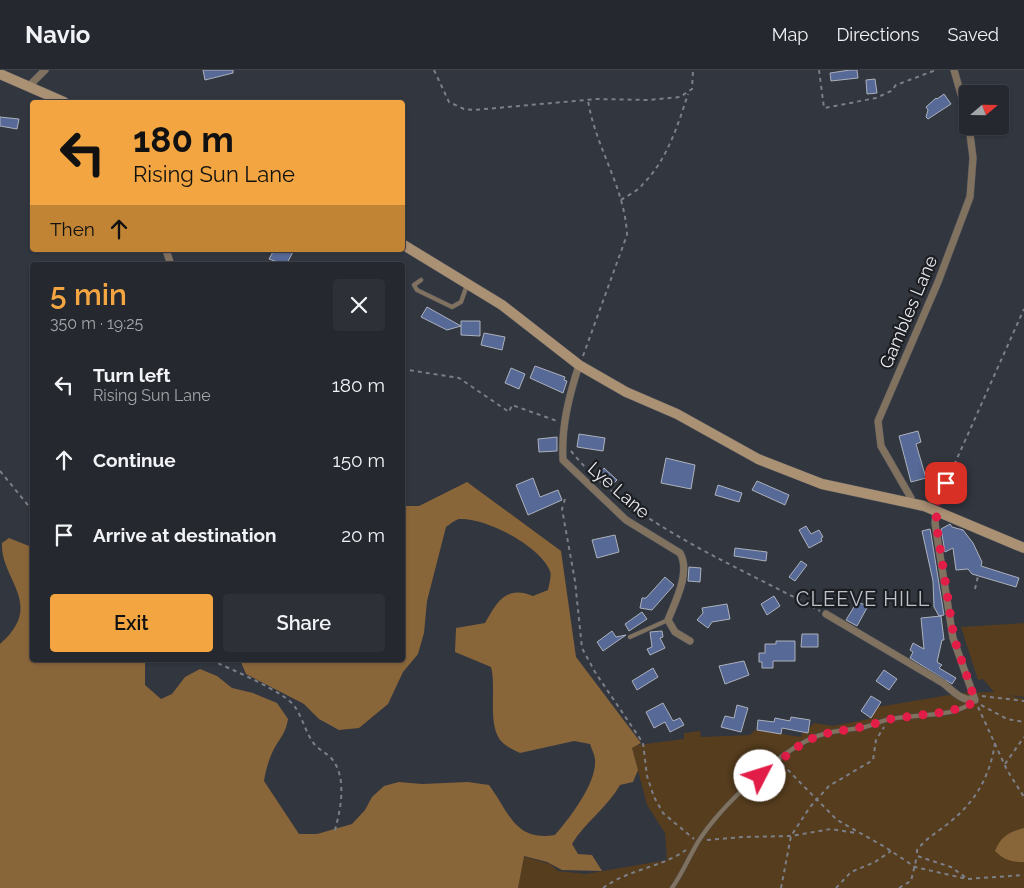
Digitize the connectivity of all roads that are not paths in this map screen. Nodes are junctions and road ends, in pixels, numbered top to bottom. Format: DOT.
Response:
graph roads {
  1 [pos="32,70"];
  2 [pos="45,70"];
  3 [pos="954,70"];
  4 [pos="0,74"];
  5 [pos="39,76"];
  6 [pos="28,87"];
  7 [pos="959,88"];
  8 [pos="59,100"];
  9 [pos="970,135"];
  10 [pos="405,246"];
  11 [pos="421,280"];
  12 [pos="468,283"];
  13 [pos="579,365"];
  14 [pos="910,502"];
  15 [pos="936,511"];
  16 [pos="1024,548"];
  17 [pos="826,614"];
  18 [pos="668,620"];
  19 [pos="630,637"];
  20 [pos="690,641"];
  21 [pos="974,697"];
  22 [pos="672,888"];
  1 -- 5 [label="street"];
  2 -- 5 [label="street"];
  3 -- 7 [label="street"];
  4 -- 6 [label="main road"];
  5 -- 6 [label="street"];
  6 -- 8 [label="main road"];
  9 -- 14 [label="street, Gambles Lane"];
  10 -- 12 [label="main road"];
  11 -- 12 [label="lane"];
  12 -- 13 [label="main road"];
  13 -- 14 [label="main road"];
  13 -- 18 [label="street, Lye Lane"];
  14 -- 15 [label="main road"];
  15 -- 16 [label="main road"];
  15 -- 21 [label="street"];
  17 -- 21 [label="street"];
  18 -- 19 [label="lane"];
  18 -- 20 [label="street"];
  21 -- 22 [label="lane"];
}
